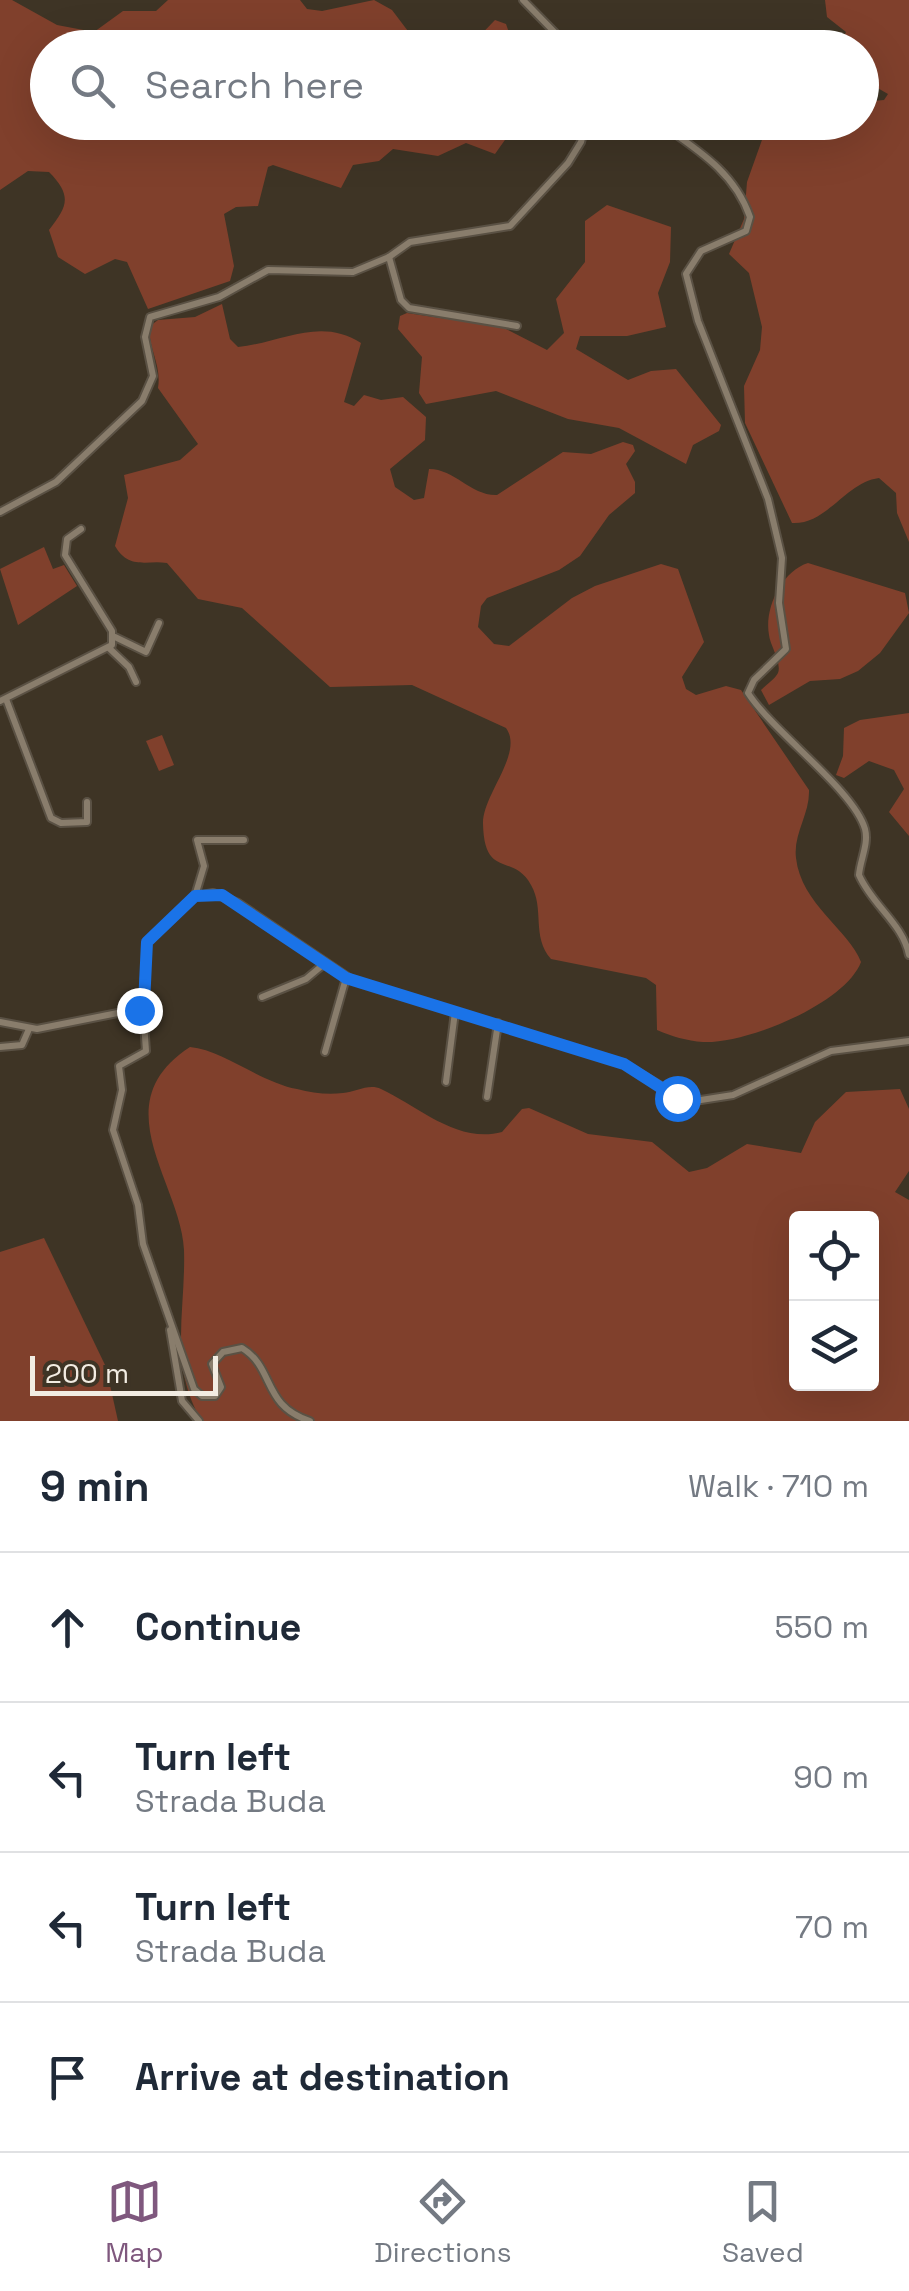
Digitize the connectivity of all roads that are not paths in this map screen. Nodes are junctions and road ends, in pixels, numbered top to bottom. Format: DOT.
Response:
graph roads {
  1 [pos="523,0"];
  2 [pos="552,30"];
  3 [pos="578,140"];
  4 [pos="683,140"];
  5 [pos="390,257"];
  6 [pos="516,326"];
  7 [pos="0,512"];
  8 [pos="81,529"];
  9 [pos="159,623"];
  10 [pos="115,637"];
  11 [pos="108,648"];
  12 [pos="136,682"];
  13 [pos="3,700"];
  14 [pos="87,802"];
  15 [pos="244,840"];
  16 [pos="195,896"];
  17 [pos="909,956"];
  18 [pos="324,964"];
  19 [pos="346,978"];
  20 [pos="262,996"];
  21 [pos="142,1008"];
  22 [pos="455,1012"];
  23 [pos="0,1022"];
  24 [pos="498,1023"];
  25 [pos="29,1029"];
  26 [pos="909,1042"];
  27 [pos="0,1047"];
  28 [pos="325,1052"];
  29 [pos="446,1082"];
  30 [pos="487,1098"];
  31 [pos="167,1312"];
  32 [pos="199,1421"];
  33 [pos="310,1421"];
  1 -- 2 [label="street"];
  3 -- 5 [label="street"];
  4 -- 17 [label="street"];
  5 -- 6 [label="street"];
  5 -- 7 [label="street"];
  8 -- 10 [label="street"];
  9 -- 10 [label="street"];
  10 -- 11 [label="street"];
  11 -- 12 [label="street"];
  11 -- 13 [label="street"];
  13 -- 14 [label="street"];
  15 -- 16 [label="street"];
  16 -- 18 [label="street"];
  16 -- 21 [label="street"];
  18 -- 19 [label="street"];
  18 -- 20 [label="street"];
  19 -- 22 [label="street"];
  19 -- 28 [label="street"];
  21 -- 25 [label="street"];
  21 -- 31 [label="street"];
  22 -- 24 [label="street"];
  22 -- 29 [label="street"];
  23 -- 25 [label="street"];
  24 -- 26 [label="street"];
  24 -- 30 [label="street"];
  25 -- 27 [label="street"];
  31 -- 32 [label="street"];
  31 -- 33 [label="street"];
}
